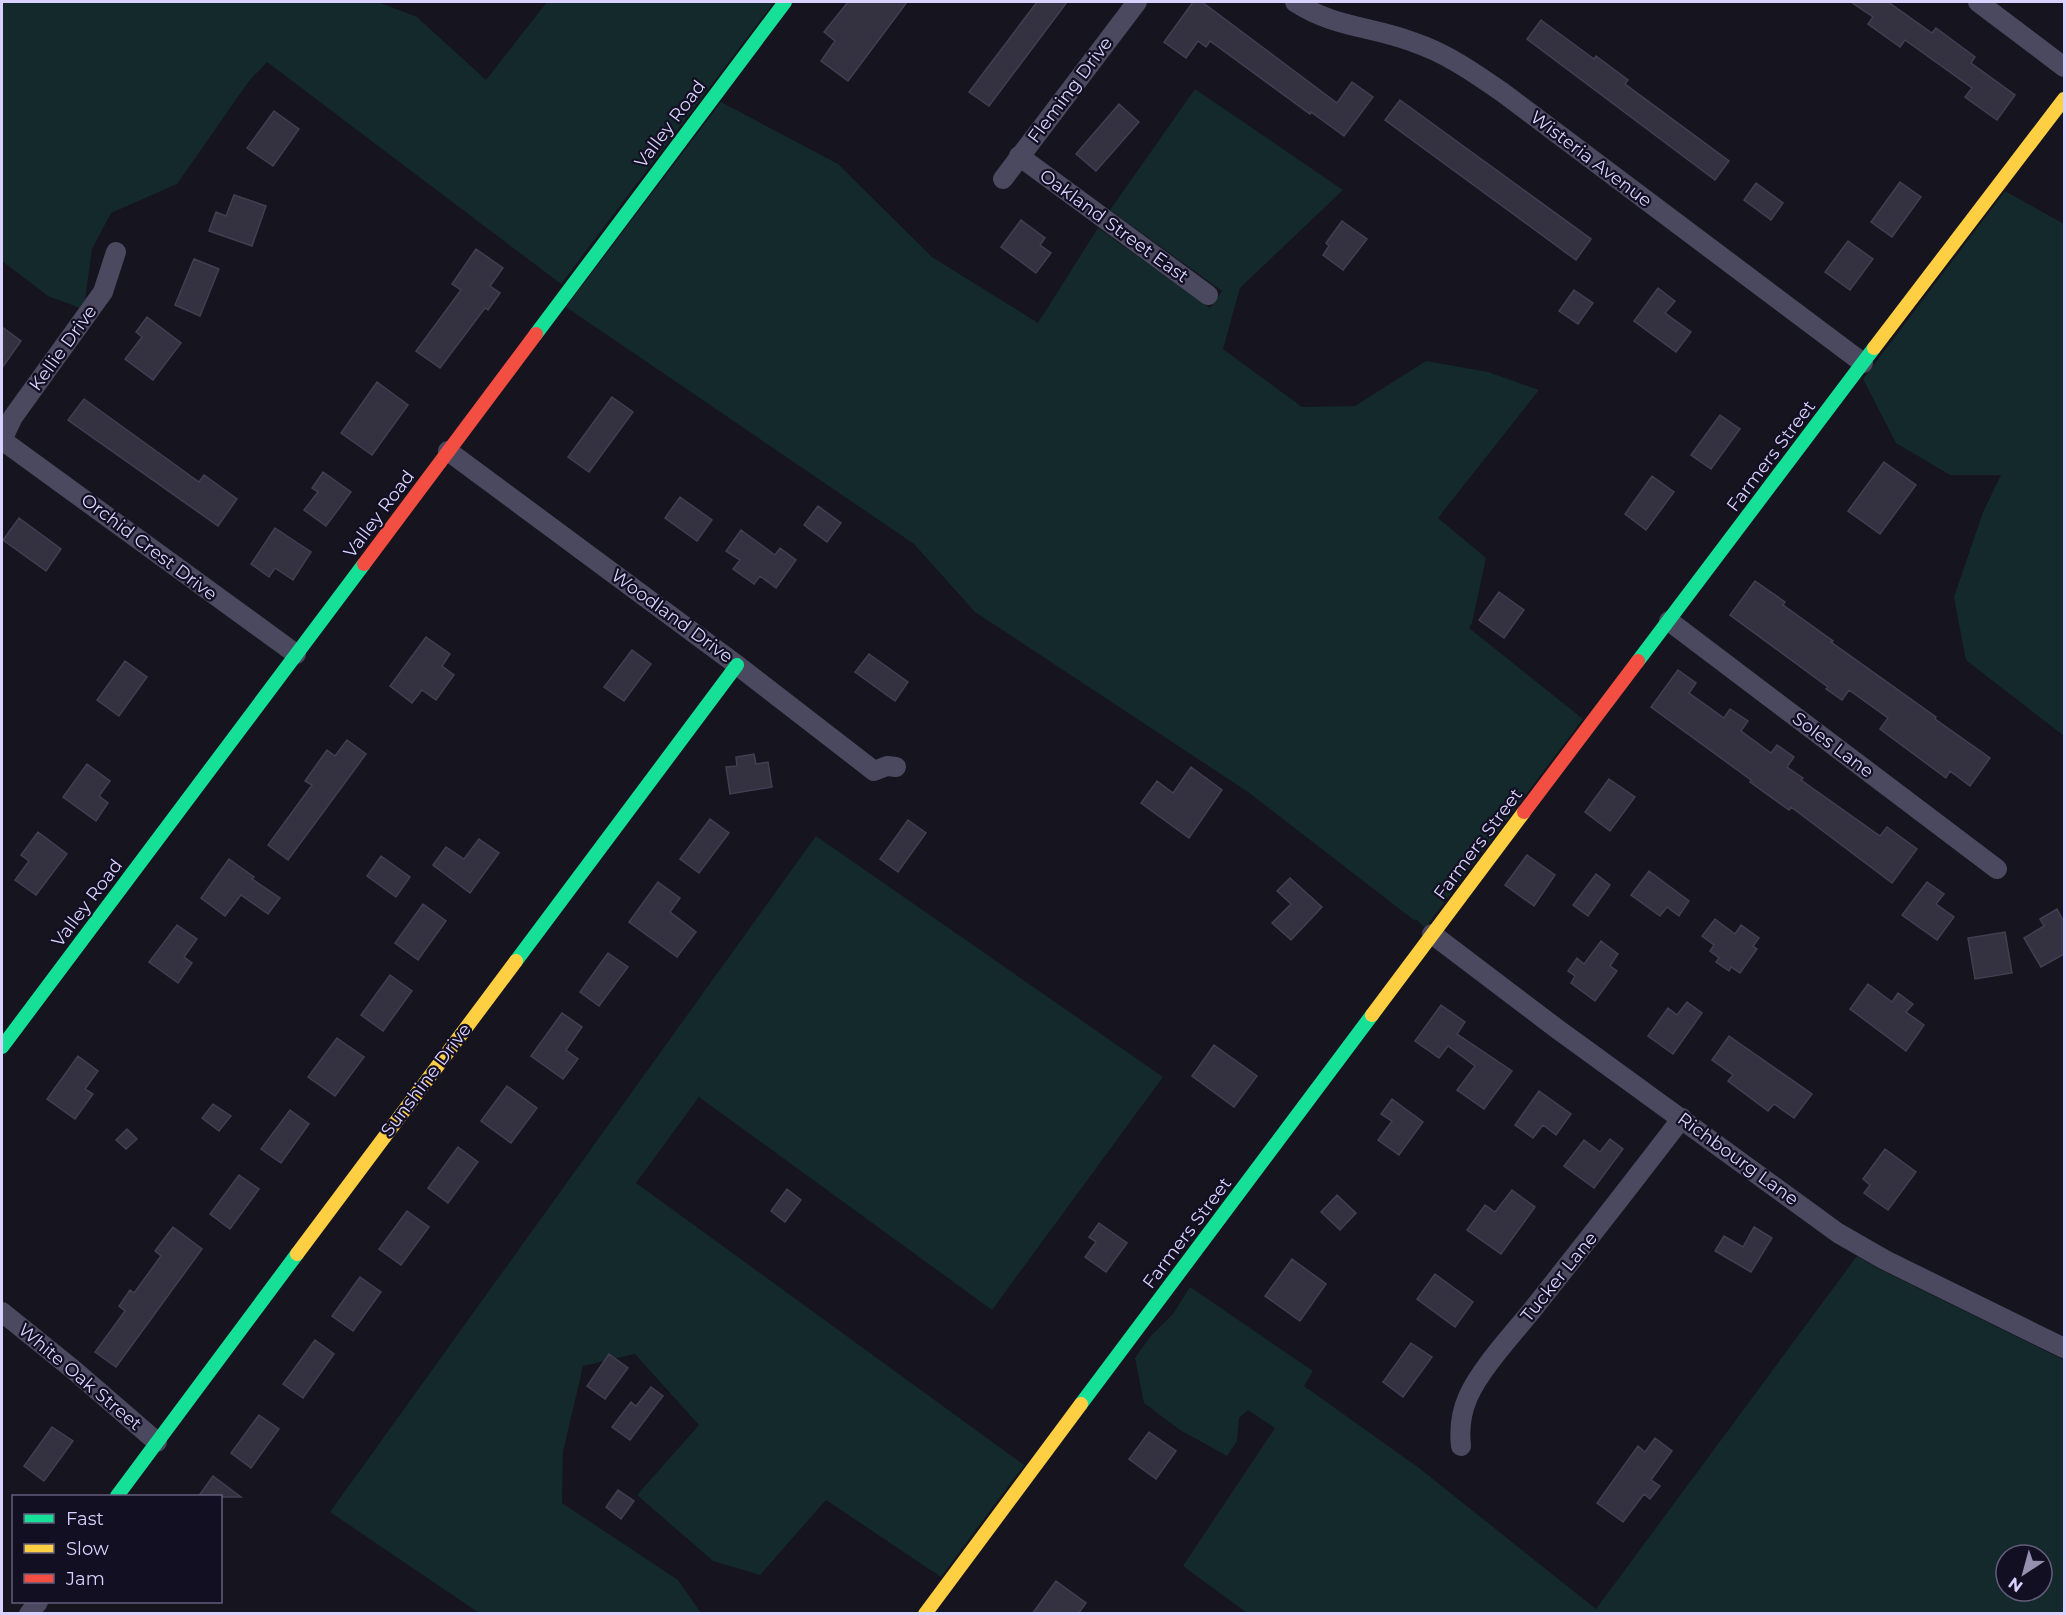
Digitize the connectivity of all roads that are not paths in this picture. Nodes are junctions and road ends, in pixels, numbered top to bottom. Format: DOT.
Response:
graph roads {
  1 [pos="785,2"];
  2 [pos="1137,2"];
  3 [pos="1295,2"];
  4 [pos="1978,2"];
  5 [pos="2064,67"];
  6 [pos="2064,99"];
  7 [pos="1019,156"];
  8 [pos="1002,178"];
  9 [pos="116,252"];
  10 [pos="1208,295"];
  11 [pos="1863,363"];
  12 [pos="2,440"];
  13 [pos="448,451"];
  14 [pos="1669,621"];
  15 [pos="296,654"];
  16 [pos="737,664"];
  17 [pos="896,767"];
  18 [pos="1997,869"];
  19 [pos="1432,934"];
  20 [pos="2,1047"];
  21 [pos="1682,1118"];
  22 [pos="2,1312"];
  23 [pos="2064,1348"];
  24 [pos="157,1442"];
  25 [pos="1461,1446"];
  26 [pos="118,1495"];
  27 [pos="925,1614"];
  1 -- 13 [label="street, Valley Road"];
  2 -- 7 [label="street, Fleming Drive"];
  3 -- 11 [label="street, Wisteria Avenue"];
  4 -- 5 [label="street"];
  6 -- 11 [label="street, Farmers Street"];
  7 -- 8 [label="street, Fleming Drive"];
  7 -- 10 [label="street, Oakland Street East"];
  9 -- 12 [label="street, Kellie Drive"];
  11 -- 14 [label="street, Farmers Street"];
  12 -- 15 [label="street, Orchid Crest Drive"];
  13 -- 15 [label="street, Valley Road"];
  13 -- 16 [label="street, Woodland Drive"];
  14 -- 18 [label="street, Soles Lane"];
  14 -- 19 [label="street, Farmers Street"];
  15 -- 20 [label="street, Valley Road"];
  16 -- 17 [label="street, Woodland Drive"];
  16 -- 24 [label="street, Sunshine Drive"];
  19 -- 21 [label="street, Richbourg Lane"];
  19 -- 27 [label="street, Farmers Street"];
  21 -- 23 [label="street, Richbourg Lane"];
  21 -- 25 [label="street, Tucker Lane"];
  22 -- 24 [label="street, White Oak Street"];
  24 -- 26 [label="street, Sunshine Drive"];
}
